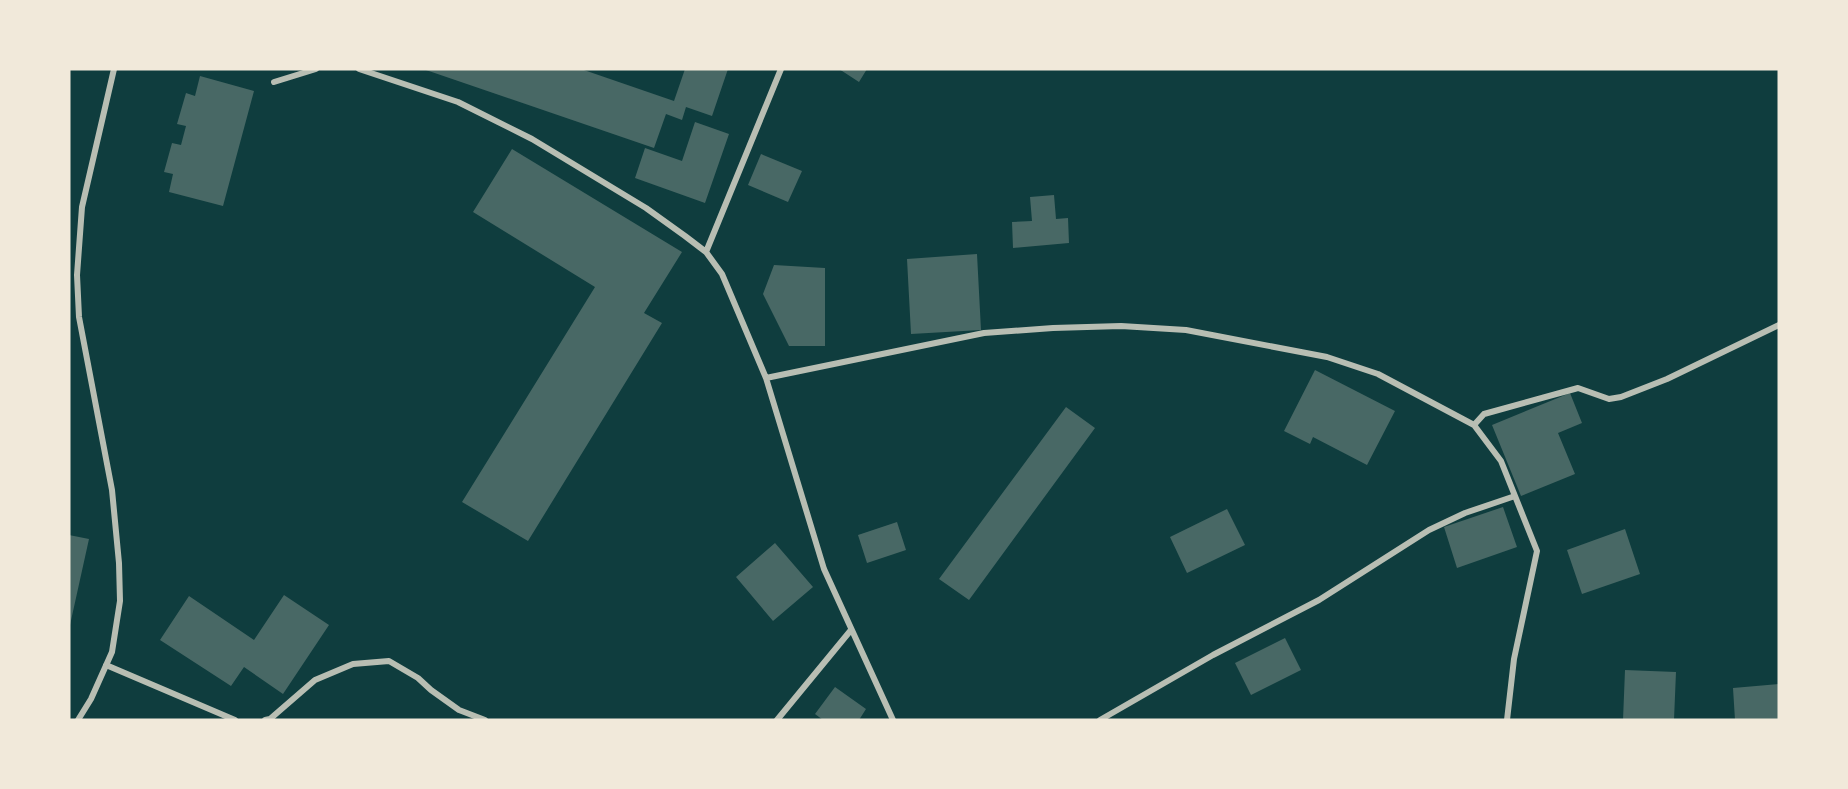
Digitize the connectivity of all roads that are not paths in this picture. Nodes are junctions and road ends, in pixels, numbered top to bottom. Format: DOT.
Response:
graph roads {
  1 [pos="114,69"];
  2 [pos="316,69"];
  3 [pos="359,69"];
  4 [pos="780,69"];
  5 [pos="274,82"];
  6 [pos="706,252"];
  7 [pos="1779,325"];
  8 [pos="766,378"];
  9 [pos="1473,425"];
  10 [pos="1515,496"];
  11 [pos="851,630"];
  12 [pos="106,665"];
  13 [pos="78,720"];
  14 [pos="235,720"];
  15 [pos="265,720"];
  16 [pos="484,720"];
  17 [pos="777,720"];
  18 [pos="893,720"];
  19 [pos="1100,720"];
  20 [pos="1507,720"];
  1 -- 12 [label="street"];
  2 -- 5 [label="street"];
  3 -- 6 [label="street"];
  4 -- 6 [label="street"];
  6 -- 8 [label="street"];
  7 -- 9 [label="street"];
  8 -- 9 [label="street"];
  8 -- 11 [label="street"];
  9 -- 10 [label="street"];
  10 -- 19 [label="street"];
  10 -- 20 [label="street"];
  11 -- 17 [label="street"];
  11 -- 18 [label="street"];
  12 -- 13 [label="street"];
  12 -- 14 [label="street"];
  15 -- 16 [label="street"];
}
